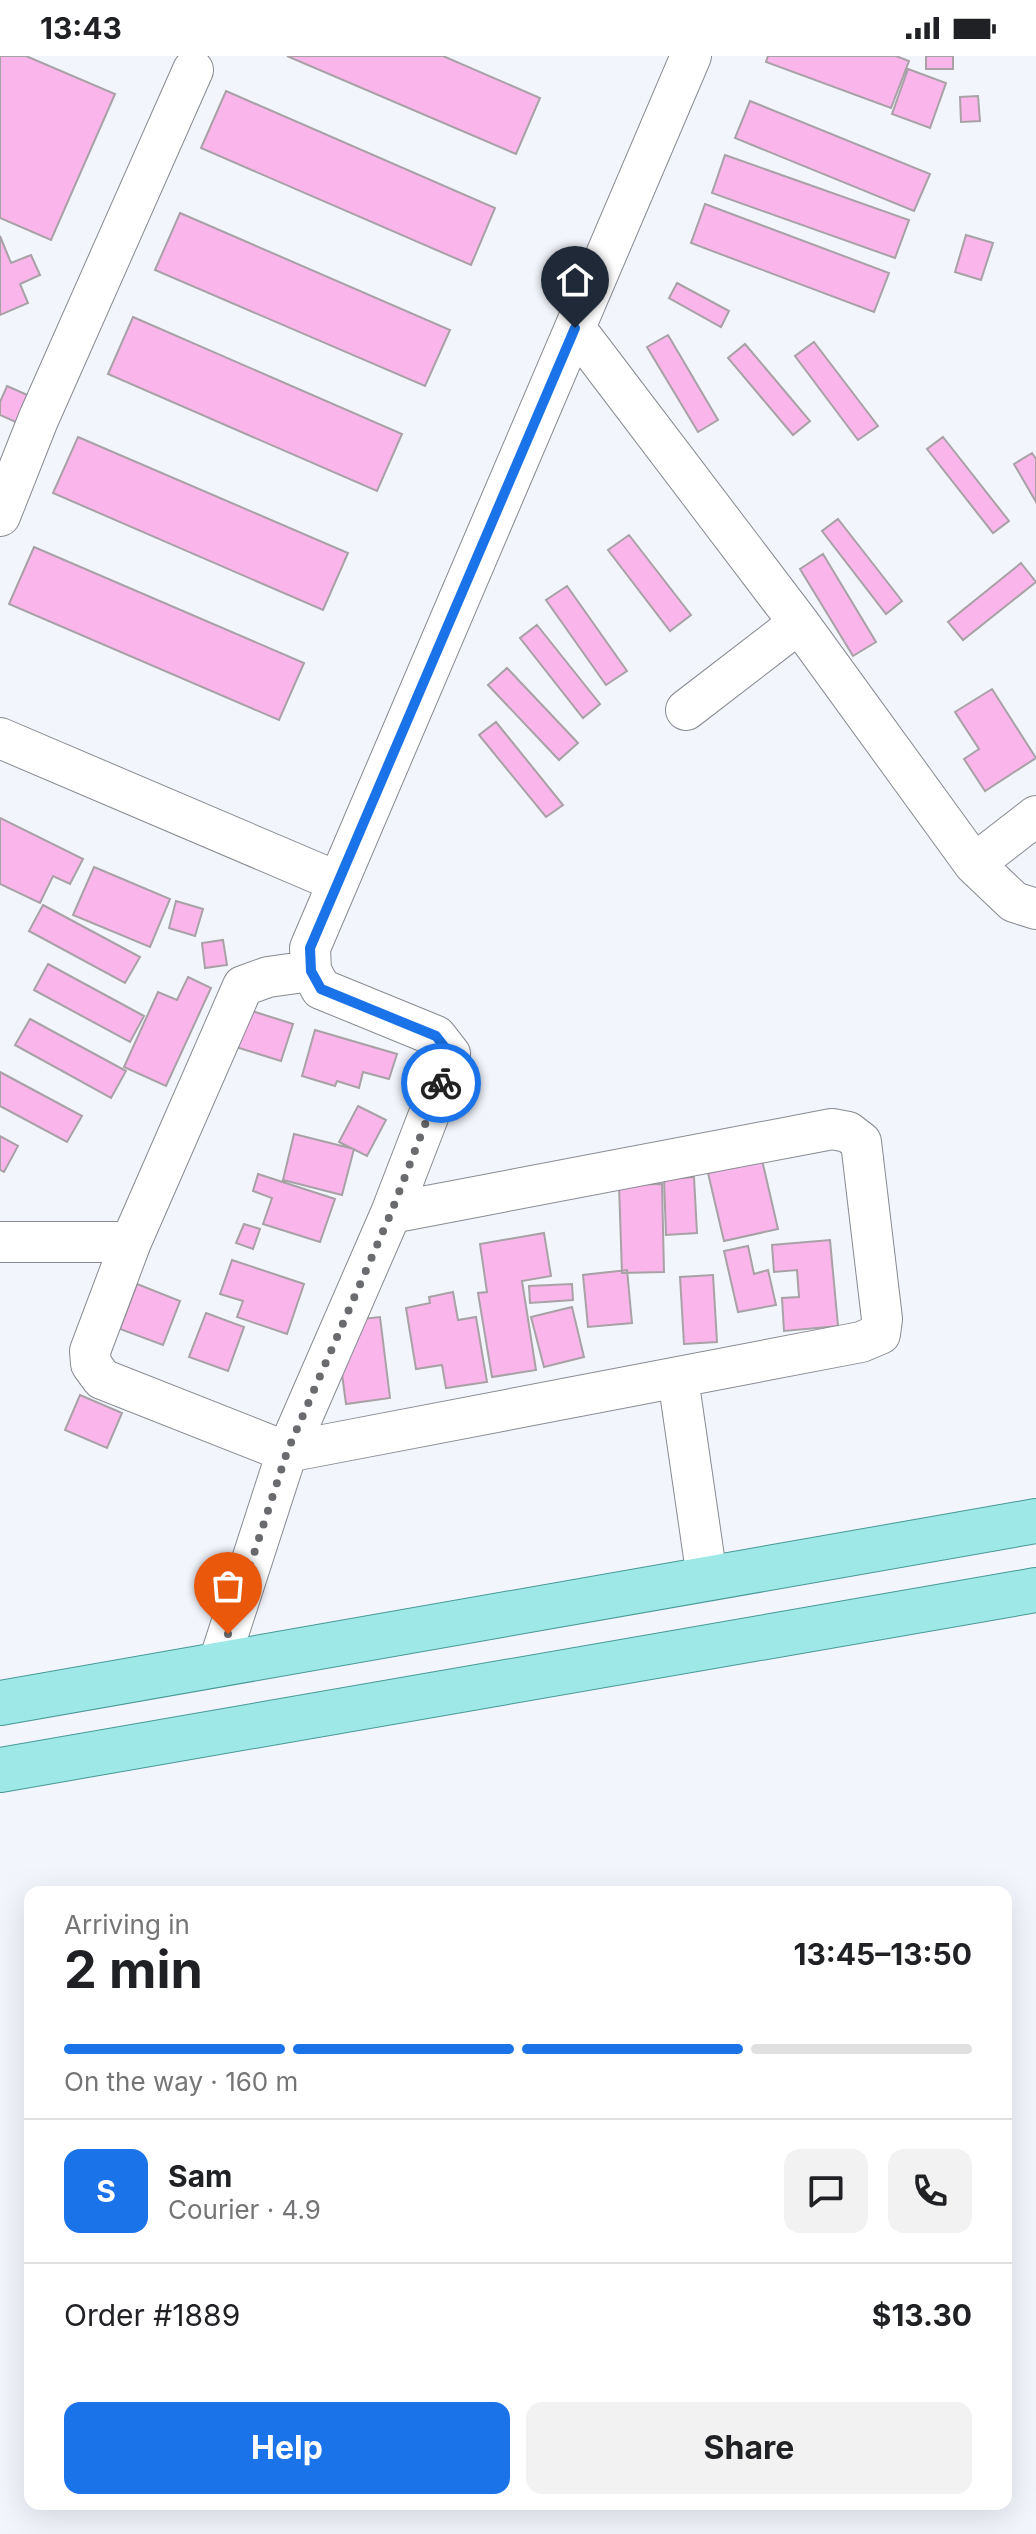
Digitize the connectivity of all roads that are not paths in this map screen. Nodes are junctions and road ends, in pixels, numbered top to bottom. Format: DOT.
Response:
graph roads {
  1 [pos="691,56"];
  2 [pos="184,61"];
  3 [pos="575,328"];
  4 [pos="0,516"];
  5 [pos="799,623"];
  6 [pos="686,710"];
  7 [pos="0,738"];
  8 [pos="1036,816"];
  9 [pos="974,864"];
  10 [pos="338,882"];
  11 [pos="1036,909"];
  12 [pos="311,971"];
  13 [pos="391,1213"];
  14 [pos="0,1242"];
  15 [pos="131,1242"];
  16 [pos="678,1378"];
  17 [pos="287,1452"];
  18 [pos="1036,1521"];
  19 [pos="707,1578"];
  20 [pos="1036,1590"];
  21 [pos="218,1665"];
  22 [pos="0,1703"];
  23 [pos="0,1770"];
  1 -- 3 [label="street"];
  2 -- 4 [label="street"];
  3 -- 5 [label="street"];
  3 -- 10 [label="street"];
  5 -- 6 [label="street"];
  5 -- 9 [label="street"];
  7 -- 10 [label="street"];
  8 -- 9 [label="street"];
  9 -- 11 [label="street"];
  10 -- 12 [label="street"];
  12 -- 13 [label="street"];
  12 -- 15 [label="street"];
  13 -- 16 [label="street"];
  13 -- 17 [label="street"];
  14 -- 15 [label="street"];
  15 -- 17 [label="street"];
  16 -- 17 [label="street"];
  16 -- 19 [label="street"];
  17 -- 21 [label="street"];
  18 -- 19 [label="main road"];
  19 -- 21 [label="main road"];
  20 -- 23 [label="main road"];
  21 -- 22 [label="main road"];
}
